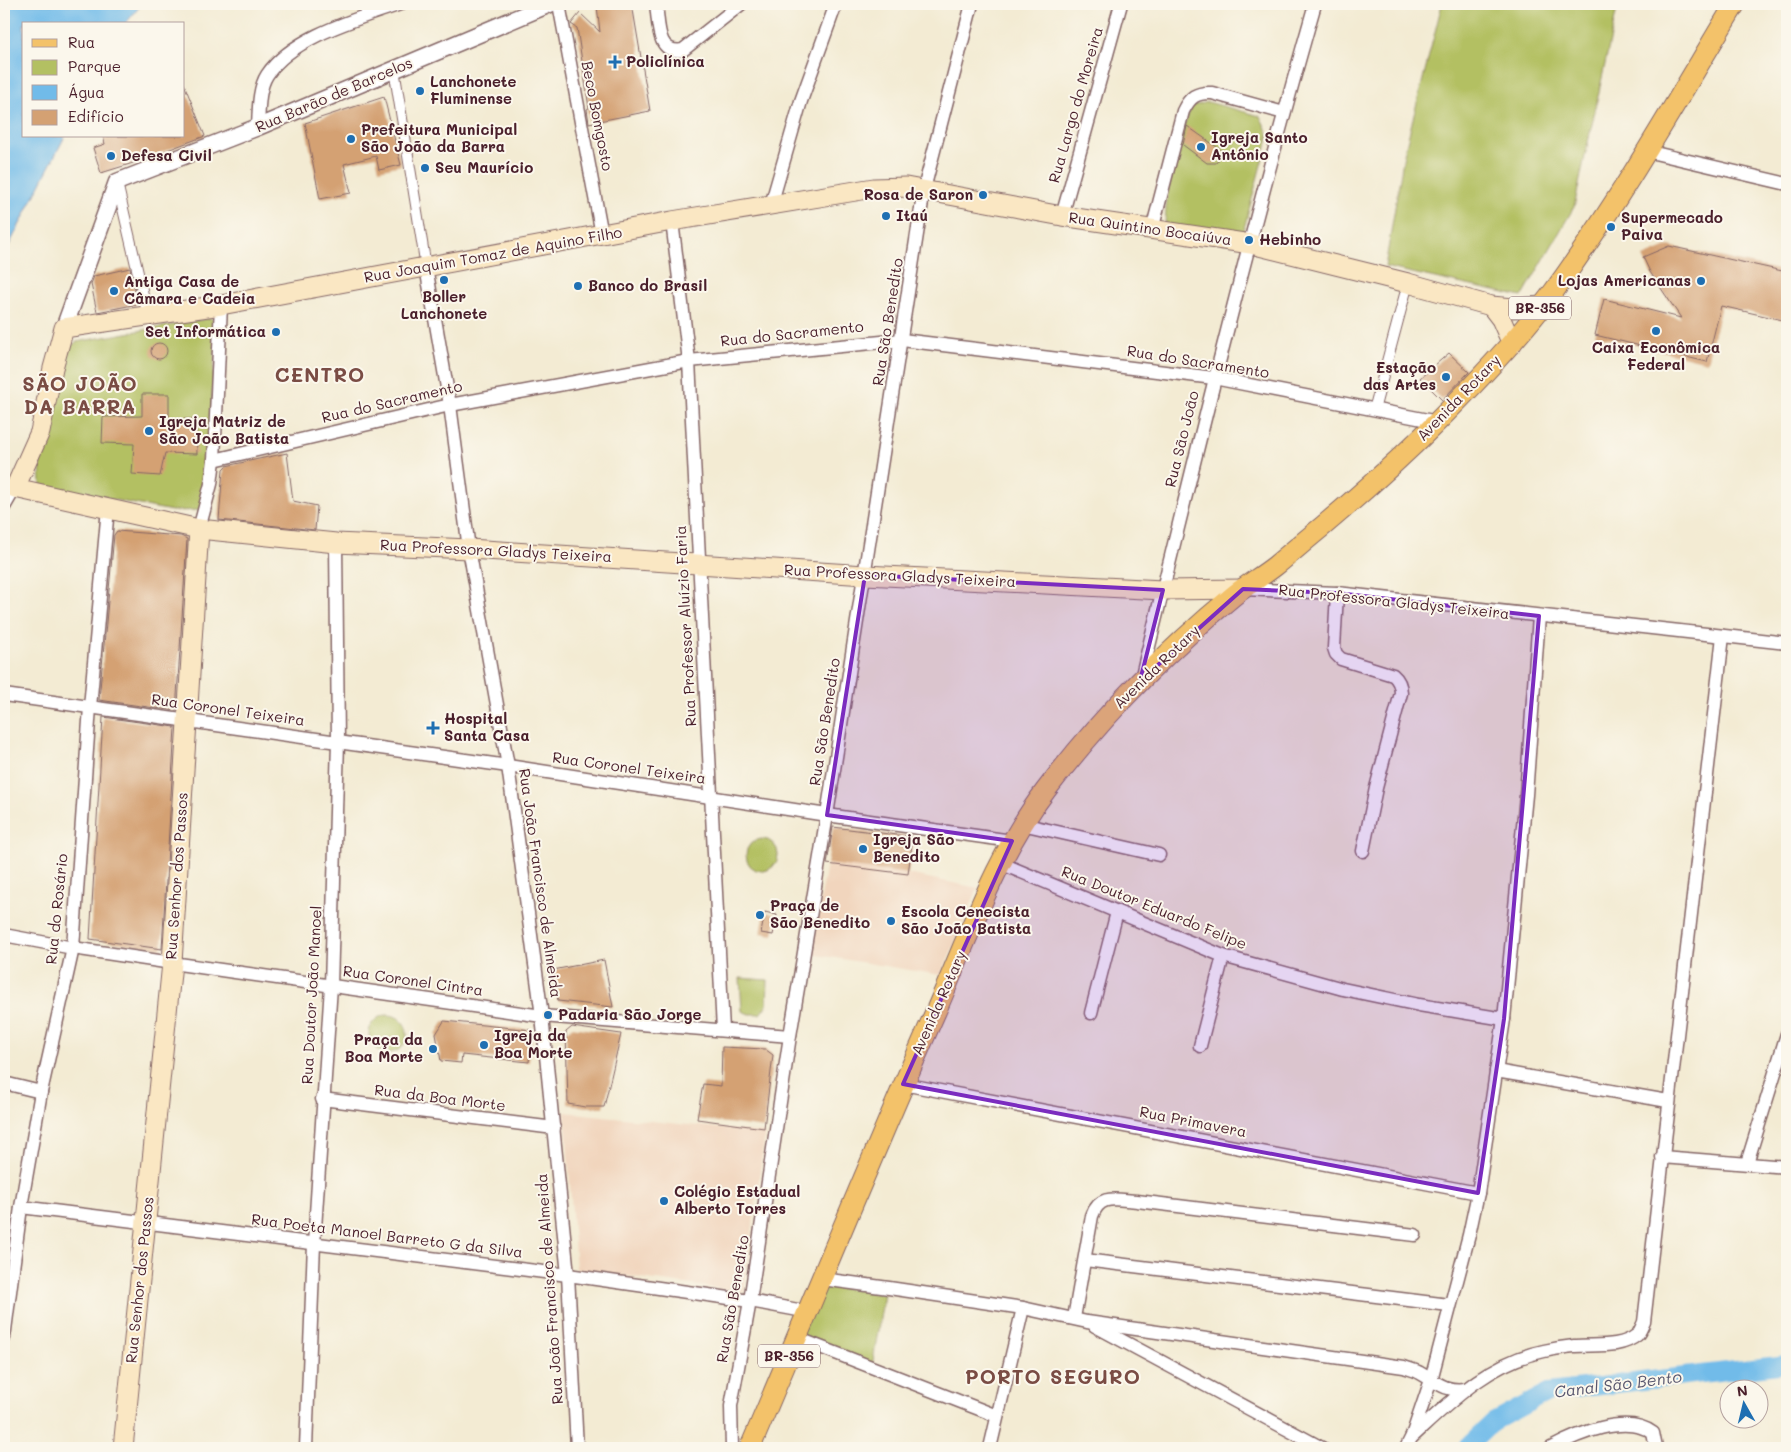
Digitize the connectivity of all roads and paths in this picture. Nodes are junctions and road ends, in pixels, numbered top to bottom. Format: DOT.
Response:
graph roads {
  1 [pos="400,4"];
  2 [pos="550,4"];
  3 [pos="559,4"];
  4 [pos="656,4"];
  5 [pos="741,4"];
  6 [pos="836,4"];
  7 [pos="972,4"];
  8 [pos="1121,4"];
  9 [pos="1316,4"];
  10 [pos="1735,4"];
  11 [pos="394,69"];
  12 [pos="1284,113"];
  13 [pos="258,127"];
  14 [pos="1646,151"];
  15 [pos="117,182"];
  16 [pos="1787,184"];
  17 [pos="924,190"];
  18 [pos="771,205"];
  19 [pos="1062,216"];
  20 [pos="672,222"];
  21 [pos="1152,230"];
  22 [pos="602,235"];
  23 [pos="1251,244"];
  24 [pos="426,267"];
  25 [pos="1408,283"];
  26 [pos="221,305"];
  27 [pos="1491,306"];
  28 [pos="1542,306"];
  29 [pos="148,316"];
  30 [pos="64,328"];
  31 [pos="902,340"];
  32 [pos="1512,344"];
  33 [pos="689,361"];
  34 [pos="1214,378"];
  35 [pos="450,405"];
  36 [pos="1374,410"];
  37 [pos="1438,422"];
  38 [pos="214,460"];
  39 [pos="15,488"];
  40 [pos="4,507"];
  41 [pos="108,508"];
  42 [pos="199,529"];
  43 [pos="336,543"];
  44 [pos="469,549"];
  45 [pos="699,563"];
  46 [pos="865,575"];
  47 [pos="1243,589"];
  48 [pos="1163,590"];
  49 [pos="1337,593"];
  50 [pos="1539,616"];
  51 [pos="1723,636"];
  52 [pos="1787,643"];
  53 [pos="1140,681"];
  54 [pos="4,695"];
  55 [pos="90,707"];
  56 [pos="187,721"];
  57 [pos="338,742"];
  58 [pos="508,766"];
  59 [pos="711,796"];
  60 [pos="827,815"];
  61 [pos="1022,824"];
  62 [pos="1012,841"];
  63 [pos="1364,850"];
  64 [pos="1159,854"];
  65 [pos="1000,863"];
  66 [pos="1117,912"];
  67 [pos="4,935"];
  68 [pos="73,948"];
  69 [pos="1223,956"];
  70 [pos="172,963"];
  71 [pos="331,986"];
  72 [pos="1091,1013"];
  73 [pos="542,1016"];
  74 [pos="1504,1019"];
  75 [pos="723,1030"];
  76 [pos="1787,1034"];
  77 [pos="790,1036"];
  78 [pos="1200,1046"];
  79 [pos="1496,1071"];
  80 [pos="4,1083"];
  81 [pos="903,1084"];
  82 [pos="41,1092"];
  83 [pos="322,1099"];
  84 [pos="1668,1101"];
  85 [pos="554,1128"];
  86 [pos="1662,1157"];
  87 [pos="1747,1163"];
  88 [pos="1787,1167"];
  89 [pos="1478,1193"];
  90 [pos="21,1207"];
  91 [pos="146,1223"];
  92 [pos="1415,1235"];
  93 [pos="314,1244"];
  94 [pos="1085,1260"];
  95 [pos="568,1275"];
  96 [pos="822,1279"];
  97 [pos="750,1301"];
  98 [pos="1449,1305"];
  99 [pos="1023,1308"];
  100 [pos="809,1312"];
  101 [pos="1074,1318"];
  102 [pos="1087,1322"];
  103 [pos="4,1338"];
  104 [pos="797,1338"];
  105 [pos="1431,1380"];
  106 [pos="1465,1389"];
  107 [pos="996,1416"];
  108 [pos="1409,1443"];
  109 [pos="123,1448"];
  110 [pos="306,1448"];
  111 [pos="577,1448"];
  112 [pos="732,1448"];
  113 [pos="750,1448"];
  114 [pos="990,1448"];
  115 [pos="1322,1448"];
  116 [pos="1551,1448"];
  117 [pos="1656,1448"];
  1 -- 13 [label="street"];
  2 -- 11 [label="street, Rua Barão de Barcelos"];
  3 -- 22 [label="street, Beco Bomgosto"];
  4 -- 5 [label="street"];
  6 -- 18 [label="street"];
  7 -- 17 [label="street, Rua São Benedito"];
  8 -- 19 [label="street, Rua Largo do Moreira"];
  9 -- 12 [label="street, Rua São João"];
  10 -- 14 [label="main road, Avenida Rotary / BR-356"];
  11 -- 13 [label="street, Rua Barão de Barcelos"];
  11 -- 24 [label="street"];
  12 -- 21 [label="street"];
  12 -- 23 [label="street, Rua São João"];
  13 -- 15 [label="street, Rua Barão de Barcelos"];
  14 -- 16 [label="street"];
  14 -- 28 [label="main road, Avenida Rotary / BR-356"];
  15 -- 29 [label="street"];
  15 -- 30 [label="street"];
  17 -- 18 [label="main road, Rua Joaquim Tomaz de Aquino Filho"];
  17 -- 19 [label="main road, Rua Quintino Bocaiúva"];
  17 -- 31 [label="street, Rua São Benedito"];
  18 -- 20 [label="main road, Rua Joaquim Tomaz de Aquino Filho"];
  19 -- 21 [label="main road, Rua Quintino Bocaiúva"];
  20 -- 22 [label="main road, Rua Joaquim Tomaz de Aquino Filho"];
  20 -- 33 [label="street, Rua Professor Aluízio Faria"];
  21 -- 23 [label="main road, Rua Quintino Bocaiúva"];
  22 -- 24 [label="main road, Rua Joaquim Tomaz de Aquino Filho"];
  23 -- 25 [label="main road, Rua Quintino Bocaiúva"];
  23 -- 34 [label="street, Rua São João"];
  24 -- 26 [label="main road, Rua Joaquim Tomaz de Aquino Filho"];
  24 -- 35 [label="street, Rua João Francisco de Almeida"];
  25 -- 27 [label="main road, Rua Quintino Bocaiúva"];
  25 -- 36 [label="street"];
  26 -- 29 [label="main road, Rua Joaquim Tomaz de Aquino Filho"];
  26 -- 38 [label="street, Rua Senhor dos Passos"];
  27 -- 28 [label="main road, Rua Quintino Bocaiúva"];
  27 -- 32 [label="main road"];
  28 -- 32 [label="main road, Avenida Rotary / BR-356"];
  29 -- 30 [label="main road, Rua Joaquim Tomaz de Aquino Filho"];
  30 -- 39 [label="main road"];
  31 -- 33 [label="street, Rua do Sacramento"];
  31 -- 34 [label="street, Rua do Sacramento"];
  31 -- 46 [label="street, Rua São Benedito"];
  32 -- 37 [label="main road, Avenida Rotary / BR-356"];
  33 -- 35 [label="street, Rua do Sacramento"];
  33 -- 45 [label="street, Rua Professor Aluízio Faria"];
  34 -- 36 [label="street, Rua do Sacramento"];
  34 -- 48 [label="street, Rua São João"];
  35 -- 38 [label="street, Rua do Sacramento"];
  35 -- 44 [label="street, Rua João Francisco de Almeida"];
  36 -- 37 [label="street, Rua do Sacramento"];
  37 -- 47 [label="main road, Avenida Rotary / BR-356"];
  38 -- 42 [label="street, Rua Senhor dos Passos"];
  39 -- 40 [label="street"];
  39 -- 41 [label="main road, Rua Professora Gladys Teixeira"];
  41 -- 42 [label="main road, Rua Professora Gladys Teixeira"];
  41 -- 55 [label="street, Rua do Rosário"];
  42 -- 43 [label="main road, Rua Professora Gladys Teixeira"];
  42 -- 56 [label="main road, Rua Senhor dos Passos"];
  43 -- 44 [label="main road, Rua Professora Gladys Teixeira"];
  43 -- 57 [label="street, Rua Doutor João Manoel"];
  44 -- 45 [label="main road, Rua Professora Gladys Teixeira"];
  44 -- 58 [label="street, Rua João Francisco de Almeida"];
  45 -- 46 [label="main road, Rua Professora Gladys Teixeira"];
  45 -- 59 [label="street, Rua Professor Aluízio Faria"];
  46 -- 48 [label="main road, Rua Professora Gladys Teixeira"];
  46 -- 60 [label="street, Rua São Benedito"];
  47 -- 48 [label="main road, Rua Professora Gladys Teixeira"];
  47 -- 49 [label="street, Rua Professora Gladys Teixeira"];
  47 -- 53 [label="main road, Avenida Rotary / BR-356"];
  48 -- 53 [label="street, Rua São João"];
  49 -- 50 [label="street, Rua Professora Gladys Teixeira"];
  49 -- 63 [label="street"];
  50 -- 51 [label="street, Rua Professora Gladys Teixeira"];
  50 -- 74 [label="street"];
  51 -- 52 [label="street, Rua Professora Gladys Teixeira"];
  51 -- 84 [label="street"];
  53 -- 61 [label="main road, Avenida Rotary / BR-356"];
  54 -- 55 [label="street, Rua Coronel Teixeira"];
  55 -- 56 [label="street, Rua Coronel Teixeira"];
  55 -- 68 [label="street, Rua do Rosário"];
  56 -- 57 [label="street, Rua Coronel Teixeira"];
  56 -- 70 [label="main road, Rua Senhor dos Passos"];
  57 -- 58 [label="street, Rua Coronel Teixeira"];
  57 -- 71 [label="street, Rua Doutor João Manoel"];
  58 -- 59 [label="street, Rua Coronel Teixeira"];
  58 -- 73 [label="street, Rua João Francisco de Almeida"];
  59 -- 60 [label="street, Rua Coronel Teixeira"];
  59 -- 75 [label="street, Rua Professor Aluízio Faria"];
  60 -- 62 [label="street, Rua Coronel Teixeira"];
  60 -- 77 [label="street, Rua São Benedito"];
  61 -- 62 [label="main road, Avenida Rotary / BR-356"];
  61 -- 64 [label="street"];
  62 -- 65 [label="main road, Avenida Rotary / BR-356"];
  65 -- 66 [label="street, Rua Doutor Eduardo Felipe"];
  65 -- 81 [label="main road, Avenida Rotary / BR-356"];
  66 -- 69 [label="street, Rua Doutor Eduardo Felipe"];
  66 -- 72 [label="street"];
  67 -- 68 [label="street, Rua Coronel Cintra"];
  68 -- 70 [label="street, Rua Coronel Cintra"];
  68 -- 82 [label="street, Rua do Rosário"];
  69 -- 74 [label="street, Rua Doutor Eduardo Felipe"];
  69 -- 78 [label="street"];
  70 -- 71 [label="street, Rua Coronel Cintra"];
  70 -- 91 [label="main road, Rua Senhor dos Passos"];
  71 -- 73 [label="street, Rua Coronel Cintra"];
  71 -- 83 [label="street, Rua Doutor João Manoel"];
  73 -- 75 [label="street, Rua Coronel Cintra"];
  73 -- 85 [label="street, Rua João Francisco de Almeida"];
  74 -- 79 [label="street"];
  75 -- 77 [label="street, Rua Coronel Cintra"];
  76 -- 87 [label="street"];
  77 -- 97 [label="street, Rua São Benedito"];
  79 -- 84 [label="street"];
  79 -- 89 [label="street"];
  80 -- 82 [label="street"];
  81 -- 89 [label="street, Rua Primavera"];
  81 -- 96 [label="main road, Avenida Rotary / BR-356"];
  82 -- 90 [label="street, Rua do Rosário"];
  83 -- 85 [label="street, Rua da Boa Morte"];
  83 -- 93 [label="street, Rua Doutor João Manoel"];
  84 -- 86 [label="street"];
  85 -- 95 [label="street, Rua João Francisco de Almeida"];
  86 -- 87 [label="street"];
  86 -- 106 [label="street"];
  87 -- 88 [label="street"];
  89 -- 98 [label="street"];
  90 -- 91 [label="street, Rua Poeta Manoel Barreto G da Silva"];
  90 -- 103 [label="street, Rua do Rosário"];
  91 -- 93 [label="street, Rua Poeta Manoel Barreto G da Silva"];
  91 -- 109 [label="main road, Rua Senhor dos Passos"];
  92 -- 94 [label="street"];
  93 -- 95 [label="street, Rua Poeta Manoel Barreto G da Silva"];
  93 -- 110 [label="street, Rua Doutor João Manoel"];
  94 -- 98 [label="street"];
  94 -- 101 [label="street"];
  95 -- 97 [label="street, Rua Poeta Manoel Barreto G da Silva"];
  95 -- 111 [label="street, Rua João Francisco de Almeida"];
  96 -- 99 [label="street"];
  96 -- 100 [label="main road, Avenida Rotary / BR-356"];
  97 -- 100 [label="street, Rua Poeta Manoel Barreto G da Silva"];
  97 -- 112 [label="street, Rua São Benedito"];
  98 -- 105 [label="street"];
  99 -- 101 [label="street"];
  99 -- 107 [label="street"];
  100 -- 104 [label="main road, Avenida Rotary / BR-356"];
  101 -- 102 [label="street"];
  102 -- 105 [label="street"];
  102 -- 115 [label="street"];
  104 -- 107 [label="street"];
  104 -- 113 [label="main road, Avenida Rotary / BR-356"];
  105 -- 106 [label="street"];
  105 -- 108 [label="street"];
  106 -- 108 [label="street"];
  107 -- 114 [label="street"];
  116 -- 117 [label="street"];
}
